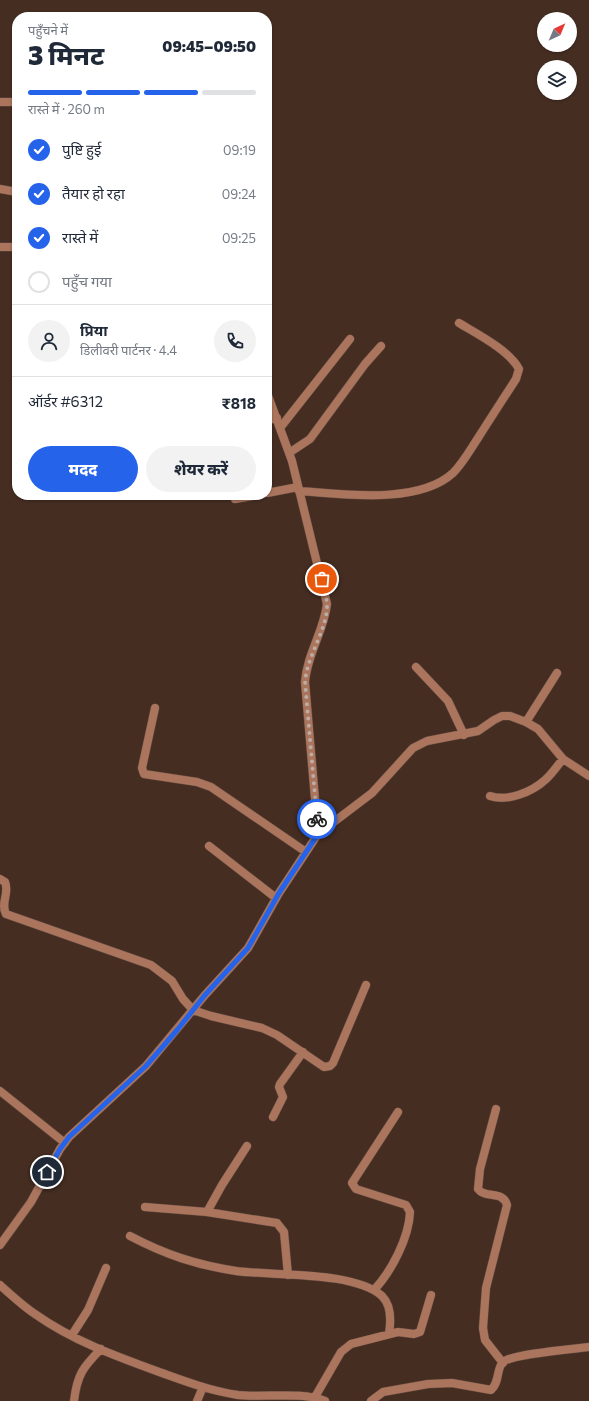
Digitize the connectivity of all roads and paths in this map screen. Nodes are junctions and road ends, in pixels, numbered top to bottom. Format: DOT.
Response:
graph roads {
  1 [pos="0,102"];
  2 [pos="12,102"];
  3 [pos="0,189"];
  4 [pos="12,191"];
  5 [pos="0,247"];
  6 [pos="12,247"];
  7 [pos="459,323"];
  8 [pos="350,339"];
  9 [pos="381,346"];
  10 [pos="272,406"];
  11 [pos="277,418"];
  12 [pos="272,419"];
  13 [pos="280,428"];
  14 [pos="289,453"];
  15 [pos="298,489"];
  16 [pos="272,492"];
  17 [pos="416,667"];
  18 [pos="557,673"];
  19 [pos="155,708"];
  20 [pos="526,722"];
  21 [pos="464,735"];
  22 [pos="563,759"];
  23 [pos="589,776"];
  24 [pos="490,796"];
  25 [pos="318,834"];
  26 [pos="209,846"];
  27 [pos="306,852"];
  28 [pos="0,879"];
  29 [pos="276,898"];
  30 [pos="366,985"];
  31 [pos="193,1010"];
  32 [pos="303,1052"];
  33 [pos="0,1091"];
  34 [pos="496,1109"];
  35 [pos="398,1112"];
  36 [pos="273,1118"];
  37 [pos="65,1142"];
  38 [pos="247,1146"];
  39 [pos="145,1208"];
  40 [pos="207,1212"];
  41 [pos="130,1236"];
  42 [pos="0,1245"];
  43 [pos="106,1268"];
  44 [pos="288,1275"];
  45 [pos="0,1285"];
  46 [pos="374,1290"];
  47 [pos="431,1295"];
  48 [pos="390,1333"];
  49 [pos="72,1336"];
  50 [pos="589,1347"];
  51 [pos="101,1349"];
  52 [pos="503,1362"];
  53 [pos="203,1387"];
  54 [pos="314,1397"];
  55 [pos="74,1401"];
  56 [pos="197,1401"];
  57 [pos="325,1401"];
  58 [pos="370,1401"];
  1 -- 2 [label="street"];
  3 -- 4 [label="street"];
  5 -- 6 [label="street"];
  7 -- 15 [label="street"];
  8 -- 13 [label="street"];
  9 -- 14 [label="street"];
  10 -- 11 [label="street"];
  11 -- 12 [label="street"];
  11 -- 13 [label="street"];
  13 -- 14 [label="street"];
  14 -- 15 [label="street"];
  15 -- 16 [label="street"];
  15 -- 25 [label="street"];
  17 -- 21 [label="street"];
  18 -- 20 [label="street"];
  19 -- 27 [label="street"];
  20 -- 21 [label="street"];
  20 -- 22 [label="street"];
  21 -- 25 [label="street"];
  22 -- 23 [label="street"];
  22 -- 24 [label="street"];
  25 -- 27 [label="street"];
  26 -- 29 [label="street"];
  27 -- 29 [label="street"];
  28 -- 31 [label="street"];
  29 -- 31 [label="street"];
  30 -- 32 [label="street"];
  31 -- 32 [label="street"];
  31 -- 37 [label="street"];
  32 -- 36 [label="street"];
  33 -- 37 [label="street"];
  34 -- 52 [label="street"];
  35 -- 46 [label="street"];
  37 -- 42 [label="street"];
  38 -- 40 [label="street"];
  39 -- 40 [label="street"];
  40 -- 44 [label="street"];
  41 -- 44 [label="street"];
  43 -- 49 [label="street"];
  44 -- 46 [label="street"];
  45 -- 49 [label="street"];
  46 -- 48 [label="street"];
  47 -- 48 [label="street"];
  48 -- 54 [label="street"];
  49 -- 51 [label="street"];
  50 -- 52 [label="street"];
  51 -- 53 [label="street"];
  51 -- 55 [label="street"];
  52 -- 58 [label="street"];
  53 -- 54 [label="street"];
  53 -- 56 [label="street"];
  54 -- 57 [label="street"];
}
